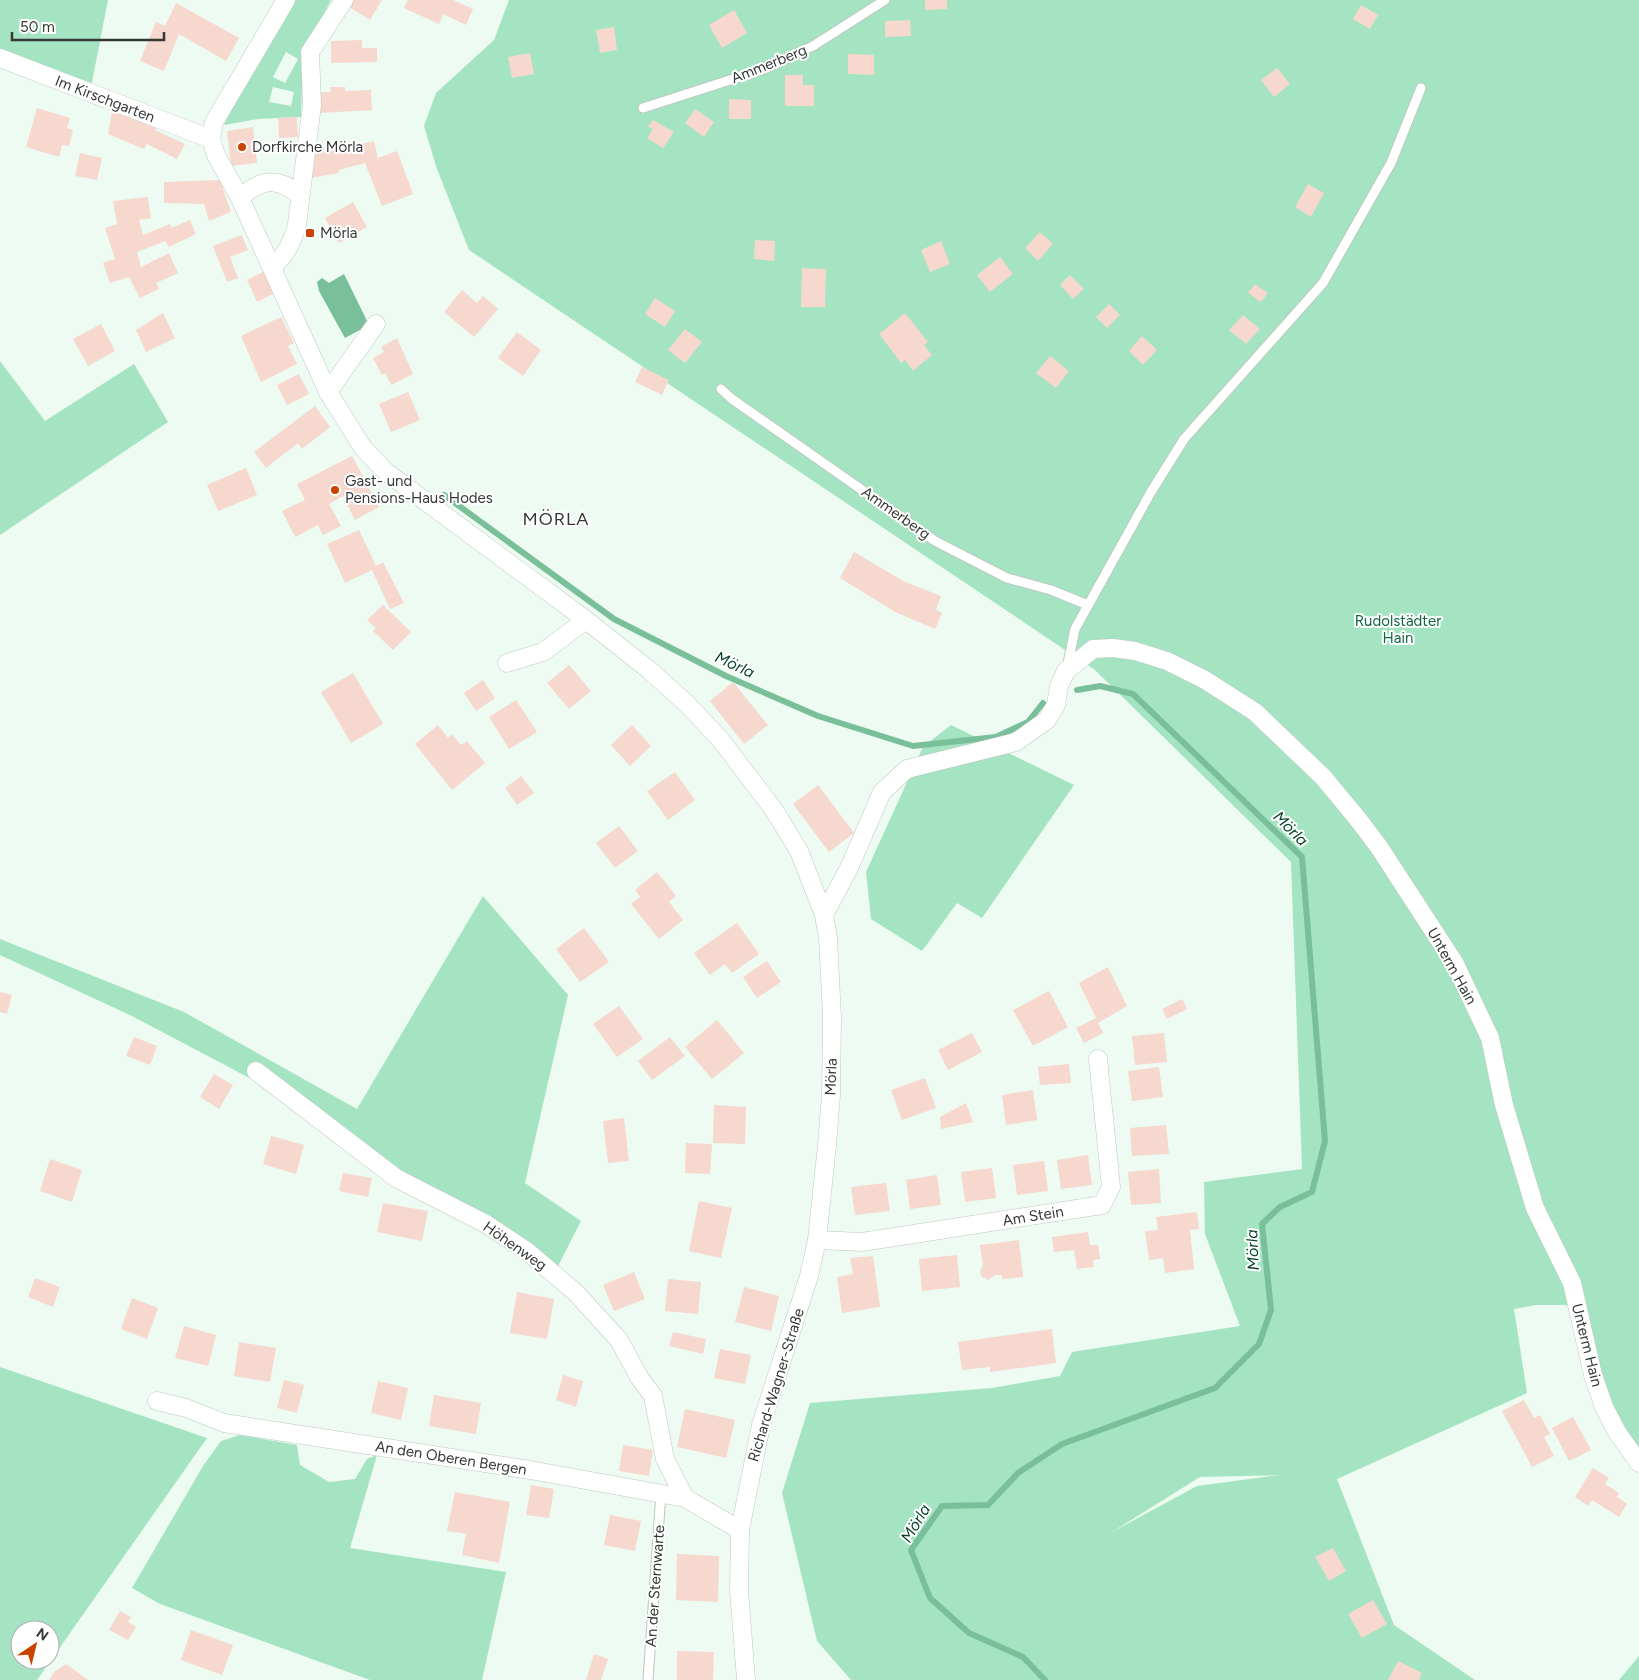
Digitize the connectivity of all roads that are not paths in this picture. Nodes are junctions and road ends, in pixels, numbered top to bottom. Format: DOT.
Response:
graph roads {
  1 [pos="286,0"];
  2 [pos="344,0"];
  3 [pos="885,0"];
  4 [pos="0,58"];
  5 [pos="1421,88"];
  6 [pos="643,108"];
  7 [pos="211,139"];
  8 [pos="299,195"];
  9 [pos="240,198"];
  10 [pos="273,267"];
  11 [pos="376,324"];
  12 [pos="720,389"];
  13 [pos="328,392"];
  14 [pos="1088,605"];
  15 [pos="586,620"];
  16 [pos="507,663"];
  17 [pos="1066,670"];
  18 [pos="824,915"];
  19 [pos="1098,1059"];
  20 [pos="256,1071"];
  21 [pos="817,1240"];
  22 [pos="157,1401"];
  23 [pos="1639,1463"];
  24 [pos="661,1493"];
  25 [pos="686,1498"];
  26 [pos="740,1530"];
  27 [pos="648,1680"];
  28 [pos="746,1680"];
  1 -- 7 [label="street"];
  2 -- 8 [label="street"];
  3 -- 6 [label="lane, Ammerberg"];
  4 -- 7 [label="street, Im Kirschgarten"];
  5 -- 14 [label="lane"];
  7 -- 9 [label="street, Mörla"];
  8 -- 9 [label="street"];
  8 -- 10 [label="street"];
  9 -- 10 [label="street, Mörla"];
  10 -- 13 [label="street, Mörla"];
  11 -- 13 [label="street"];
  12 -- 14 [label="lane, Ammerberg"];
  13 -- 15 [label="street, Mörla"];
  14 -- 17 [label="lane"];
  15 -- 16 [label="street"];
  15 -- 18 [label="street, Mörla"];
  17 -- 18 [label="street"];
  17 -- 23 [label="street, Unterm Hain"];
  18 -- 21 [label="street, Mörla"];
  19 -- 21 [label="street, Am Stein"];
  20 -- 25 [label="street, Höhenweg"];
  21 -- 26 [label="street, Richard-Wagner-Straße"];
  22 -- 24 [label="street, An den Oberen Bergen"];
  24 -- 25 [label="street, An den Oberen Bergen"];
  24 -- 27 [label="lane, An der Sternwarte"];
  25 -- 26 [label="street, An den Oberen Bergen"];
  26 -- 28 [label="street, Richard-Wagner-Straße"];
}
